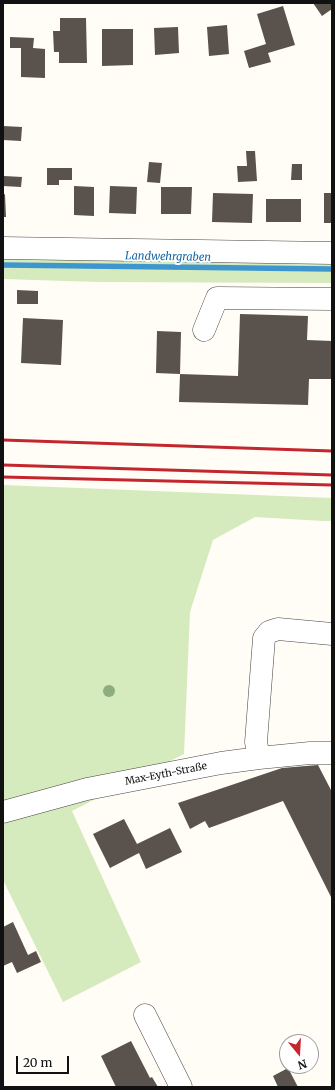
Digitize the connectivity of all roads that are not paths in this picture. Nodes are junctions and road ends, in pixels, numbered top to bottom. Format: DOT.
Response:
graph roads {
  1 [pos="3,248"];
  2 [pos="332,253"];
  3 [pos="332,299"];
  4 [pos="204,330"];
  5 [pos="332,634"];
  6 [pos="332,753"];
  7 [pos="259,758"];
  8 [pos="3,812"];
  9 [pos="145,1015"];
  10 [pos="181,1087"];
  1 -- 2 [label="street"];
  3 -- 4 [label="street"];
  5 -- 7 [label="street"];
  6 -- 7 [label="street, Max-Eyth-Straße"];
  7 -- 8 [label="street, Max-Eyth-Straße"];
  9 -- 10 [label="street"];
}
